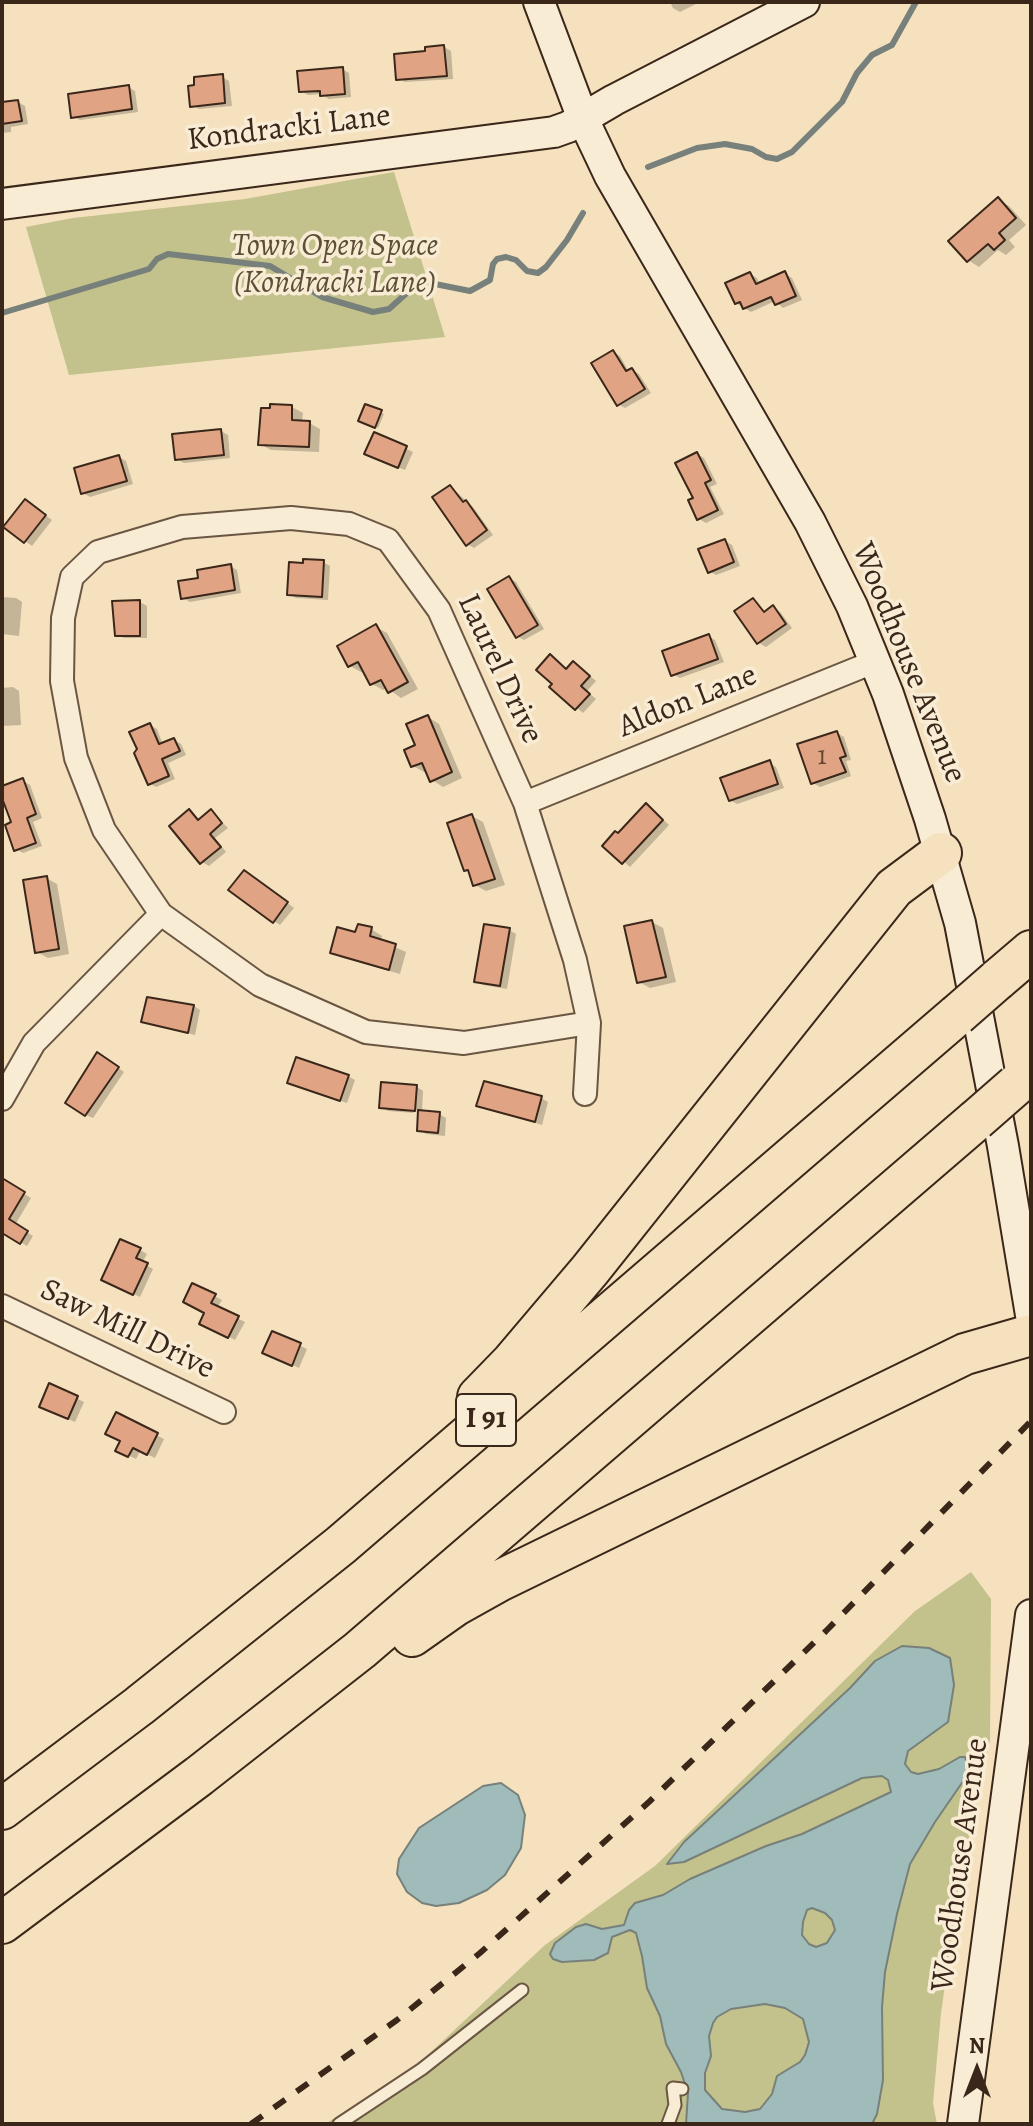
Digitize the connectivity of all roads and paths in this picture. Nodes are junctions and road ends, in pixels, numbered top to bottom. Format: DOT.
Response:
graph roads {
  1 [pos="539,2"];
  2 [pos="804,2"];
  3 [pos="583,119"];
  4 [pos="2,204"];
  5 [pos="876,661"];
  6 [pos="525,803"];
  7 [pos="941,853"];
  8 [pos="161,914"];
  9 [pos="1031,951"];
  10 [pos="589,1023"];
  11 [pos="1024,1078"];
  12 [pos="585,1094"];
  13 [pos="2,1099"];
  14 [pos="2,1306"];
  15 [pos="1031,1315"];
  16 [pos="1031,1335"];
  17 [pos="224,1412"];
  18 [pos="371,1519"];
  19 [pos="1031,1615"];
  20 [pos="298,1699"];
  21 [pos="2,1809"];
  22 [pos="2,1923"];
  23 [pos="522,1990"];
  24 [pos="682,2089"];
  25 [pos="339,2124"];
  26 [pos="668,2124"];
  27 [pos="963,2124"];
  1 -- 3 [label="main road, Woodhouse Avenue"];
  2 -- 3 [label="main road, Kondracki Lane"];
  3 -- 4 [label="main road, Kondracki Lane"];
  3 -- 5 [label="main road, Woodhouse Avenue"];
  5 -- 6 [label="street, Aldon Lane"];
  5 -- 7 [label="main road, Woodhouse Avenue"];
  6 -- 8 [label="street, Laurel Drive"];
  6 -- 10 [label="street, Laurel Drive"];
  7 -- 15 [label="main road, Woodhouse Avenue"];
  7 -- 18 [label="highway"];
  8 -- 10 [label="street, Laurel Drive"];
  8 -- 13 [label="street"];
  9 -- 18 [label="highway, I 91, bridge"];
  10 -- 12 [label="street, Laurel Drive"];
  11 -- 20 [label="highway, bridge"];
  14 -- 17 [label="street, Saw Mill Drive"];
  16 -- 20 [label="highway"];
  18 -- 21 [label="highway, I 91"];
  19 -- 27 [label="main road, Woodhouse Avenue"];
  20 -- 22 [label="highway"];
  23 -- 25 [label="lane"];
  24 -- 26 [label="lane"];
}
